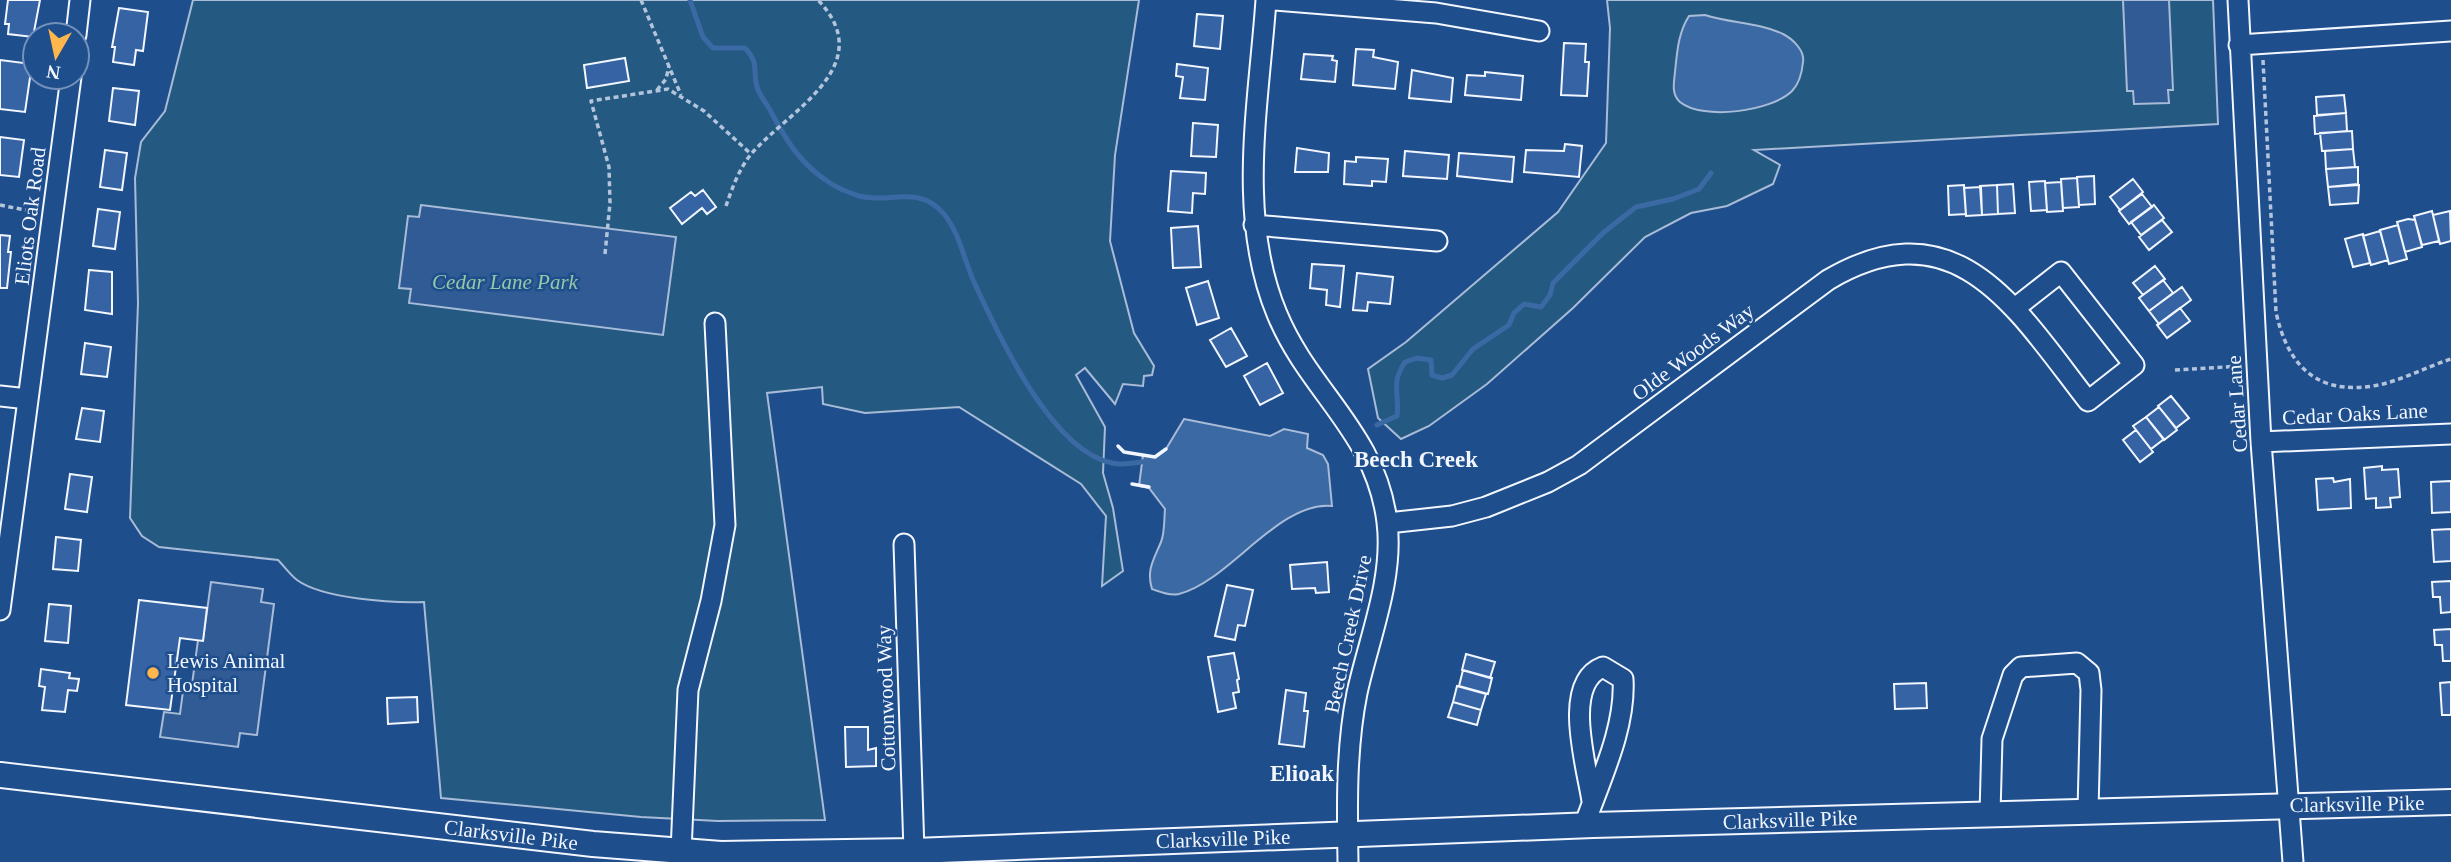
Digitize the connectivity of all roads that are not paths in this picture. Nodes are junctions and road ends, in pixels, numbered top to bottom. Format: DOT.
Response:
graph roads {
  1 [pos="80,0"];
  2 [pos="1266,0"];
  3 [pos="1275,0"];
  4 [pos="2238,0"];
  5 [pos="78,21"];
  6 [pos="2451,31"];
  7 [pos="1539,32"];
  8 [pos="2239,45"];
  9 [pos="69,91"];
  10 [pos="1254,225"];
  11 [pos="1437,241"];
  12 [pos="2015,308"];
  13 [pos="715,323"];
  14 [pos="0,396"];
  15 [pos="28,399"];
  16 [pos="2451,434"];
  17 [pos="2261,442"];
  18 [pos="1388,523"];
  19 [pos="904,544"];
  20 [pos="0,610"];
  21 [pos="0,775"];
  22 [pos="1592,802"];
  23 [pos="2289,806"];
  24 [pos="2448,807"];
  25 [pos="2088,811"];
  26 [pos="1990,814"];
  27 [pos="1584,826"];
  28 [pos="1348,834"];
  29 [pos="914,851"];
  30 [pos="681,852"];
  31 [pos="1348,862"];
  32 [pos="2292,862"];
  1 -- 5 [label="street"];
  2 -- 10 [label="street, Beech Creek Drive"];
  3 -- 7 [label="street"];
  4 -- 8 [label="street, Cedar Lane"];
  6 -- 8 [label="street"];
  8 -- 17 [label="street, Cedar Lane"];
  9 -- 15 [label="street, Eliots Oak Road"];
  10 -- 11 [label="street"];
  10 -- 18 [label="street, Beech Creek Drive"];
  12 -- 12 [label="street, Olde Woods Way"];
  12 -- 18 [label="street, Olde Woods Way"];
  13 -- 30 [label="street"];
  14 -- 15 [label="street"];
  15 -- 20 [label="street, Eliots Oak Road"];
  16 -- 17 [label="street, Cedar Oaks Lane"];
  17 -- 23 [label="street, Cedar Lane"];
  18 -- 28 [label="street, Beech Creek Drive"];
  19 -- 29 [label="street, Cottonwood Way"];
  21 -- 30 [label="main road, Clarksville Pike"];
  22 -- 22 [label="street"];
  22 -- 27 [label="street"];
  23 -- 24 [label="main road, Clarksville Pike"];
  23 -- 25 [label="main road, Clarksville Pike"];
  23 -- 32 [label="street, Cedar Lane"];
  25 -- 26 [label="main road, Clarksville Pike"];
  25 -- 26 [label="street"];
  26 -- 27 [label="main road, Clarksville Pike"];
  27 -- 28 [label="main road, Clarksville Pike"];
  28 -- 29 [label="main road, Clarksville Pike"];
  28 -- 31 [label="street, Beech Creek Drive"];
  29 -- 30 [label="main road, Clarksville Pike"];
}
